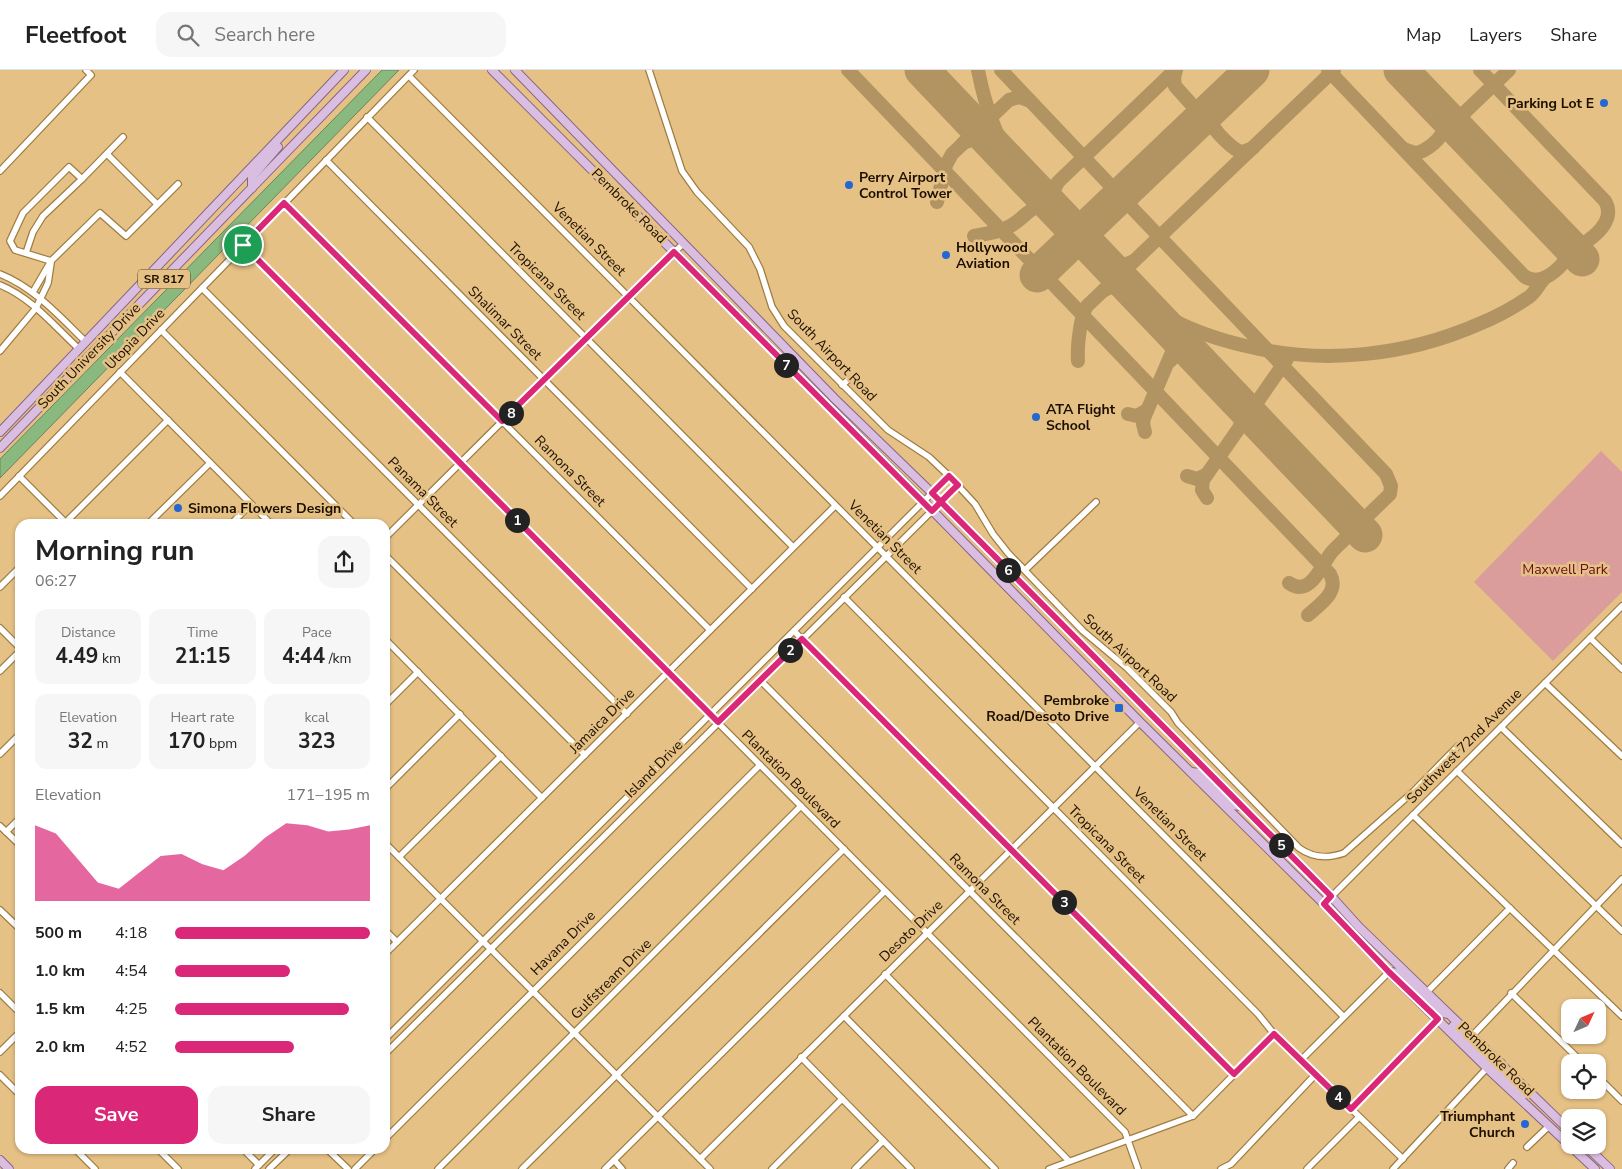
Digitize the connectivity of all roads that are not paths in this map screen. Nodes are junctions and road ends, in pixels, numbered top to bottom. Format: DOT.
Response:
graph roads {
  1 [pos="86,70"];
  2 [pos="344,70"];
  3 [pos="366,70"];
  4 [pos="414,70"];
  5 [pos="492,70"];
  6 [pos="514,70"];
  7 [pos="649,70"];
  8 [pos="409,76"];
  9 [pos="301,116"];
  10 [pos="367,118"];
  11 [pos="124,137"];
  12 [pos="107,154"];
  13 [pos="326,160"];
  14 [pos="0,171"];
  15 [pos="82,179"];
  16 [pos="178,184"];
  17 [pos="252,188"];
  18 [pos="284,203"];
  19 [pos="156,204"];
  20 [pos="683,244"];
  21 [pos="243,245"];
  22 [pos="674,252"];
  23 [pos="26,253"];
  24 [pos="51,261"];
  25 [pos="0,274"];
  26 [pos="0,285"];
  27 [pos="202,288"];
  28 [pos="33,292"];
  29 [pos="628,296"];
  30 [pos="41,299"];
  31 [pos="36,308"];
  32 [pos="161,330"];
  33 [pos="586,338"];
  34 [pos="86,342"];
  35 [pos="79,349"];
  36 [pos="0,351"];
  37 [pos="120,372"];
  38 [pos="544,379"];
  39 [pos="848,380"];
  40 [pos="842,385"];
  41 [pos="168,420"];
  42 [pos="502,421"];
  43 [pos="0,432"];
  44 [pos="0,448"];
  45 [pos="210,462"];
  46 [pos="461,463"];
  47 [pos="19,476"];
  48 [pos="949,476"];
  49 [pos="958,485"];
  50 [pos="932,493"];
  51 [pos="0,496"];
  52 [pos="924,502"];
  53 [pos="941,502"];
  54 [pos="1096,502"];
  55 [pos="251,504"];
  56 [pos="418,504"];
  57 [pos="835,506"];
  58 [pos="932,511"];
  59 [pos="62,519"];
  60 [pos="70,519"];
  61 [pos="153,519"];
  62 [pos="236,519"];
  63 [pos="266,519"];
  64 [pos="349,519"];
  65 [pos="390,533"];
  66 [pos="793,547"];
  67 [pos="878,547"];
  68 [pos="887,556"];
  69 [pos="390,560"];
  70 [pos="1025,570"];
  71 [pos="15,572"];
  72 [pos="0,588"];
  73 [pos="752,589"];
  74 [pos="844,597"];
  75 [pos="1622,606"];
  76 [pos="0,628"];
  77 [pos="710,630"];
  78 [pos="794,631"];
  79 [pos="1590,638"];
  80 [pos="802,639"];
  81 [pos="15,644"];
  82 [pos="390,644"];
  83 [pos="15,655"];
  84 [pos="1622,668"];
  85 [pos="0,671"];
  86 [pos="418,672"];
  87 [pos="668,672"];
  88 [pos="760,680"];
  89 [pos="1545,683"];
  90 [pos="390,700"];
  91 [pos="460,714"];
  92 [pos="627,714"];
  93 [pos="710,715"];
  94 [pos="718,722"];
  95 [pos="1140,722"];
  96 [pos="1501,727"];
  97 [pos="15,739"];
  98 [pos="1458,746"];
  99 [pos="0,754"];
  100 [pos="585,755"];
  101 [pos="501,756"];
  102 [pos="1622,756"];
  103 [pos="760,765"];
  104 [pos="1095,766"];
  105 [pos="1201,766"];
  106 [pos="1457,771"];
  107 [pos="1191,772"];
  108 [pos="390,784"];
  109 [pos="542,798"];
  110 [pos="801,806"];
  111 [pos="1242,806"];
  112 [pos="1054,807"];
  113 [pos="1413,815"];
  114 [pos="15,823"];
  115 [pos="0,826"];
  116 [pos="6,832"];
  117 [pos="15,840"];
  118 [pos="1622,844"];
  119 [pos="390,848"];
  120 [pos="844,849"];
  121 [pos="1011,849"];
  122 [pos="400,857"];
  123 [pos="1622,879"];
  124 [pos="885,891"];
  125 [pos="969,891"];
  126 [pos="1331,896"];
  127 [pos="441,899"];
  128 [pos="1324,904"];
  129 [pos="1596,906"];
  130 [pos="1510,908"];
  131 [pos="0,910"];
  132 [pos="15,924"];
  133 [pos="1622,931"];
  134 [pos="927,932"];
  135 [pos="390,935"];
  136 [pos="483,941"];
  137 [pos="397,942"];
  138 [pos="390,949"];
  139 [pos="491,949"];
  140 [pos="1553,950"];
  141 [pos="1389,972"];
  142 [pos="885,974"];
  143 [pos="533,991"];
  144 [pos="1427,992"];
  145 [pos="0,993"];
  146 [pos="1511,993"];
  147 [pos="15,1008"];
  148 [pos="1450,1015"];
  149 [pos="844,1016"];
  150 [pos="1343,1016"];
  151 [pos="1622,1016"];
  152 [pos="1438,1019"];
  153 [pos="574,1033"];
  154 [pos="390,1034"];
  155 [pos="1274,1034"];
  156 [pos="1472,1036"];
  157 [pos="15,1037"];
  158 [pos="390,1049"];
  159 [pos="0,1052"];
  160 [pos="1574,1054"];
  161 [pos="801,1057"];
  162 [pos="1301,1060"];
  163 [pos="1501,1064"];
  164 [pos="1487,1068"];
  165 [pos="1234,1074"];
  166 [pos="616,1075"];
  167 [pos="1315,1075"];
  168 [pos="0,1076"];
  169 [pos="1606,1085"];
  170 [pos="15,1090"];
  171 [pos="842,1099"];
  172 [pos="1622,1101"];
  173 [pos="1351,1109"];
  174 [pos="1193,1116"];
  175 [pos="658,1117"];
  176 [pos="1359,1117"];
  177 [pos="1557,1118"];
  178 [pos="1561,1122"];
  179 [pos="1549,1126"];
  180 [pos="390,1134"];
  181 [pos="1128,1140"];
  182 [pos="883,1141"];
  183 [pos="1527,1147"];
  184 [pos="80,1154"];
  185 [pos="163,1154"];
  186 [pos="247,1154"];
  187 [pos="270,1154"];
  188 [pos="285,1154"];
  189 [pos="332,1154"];
  190 [pos="370,1154"];
  191 [pos="1594,1154"];
  192 [pos="700,1159"];
  193 [pos="1403,1159"];
  194 [pos="0,1160"];
  195 [pos="614,1160"];
  196 [pos="1069,1161"];
  197 [pos="1513,1163"];
  198 [pos="257,1167"];
  199 [pos="9,1169"];
  200 [pos="95,1169"];
  201 [pos="178,1169"];
  202 [pos="269,1169"];
  203 [pos="348,1169"];
  204 [pos="355,1169"];
  205 [pos="438,1169"];
  206 [pos="522,1169"];
  207 [pos="605,1169"];
  208 [pos="622,1169"];
  209 [pos="710,1169"];
  210 [pos="772,1169"];
  211 [pos="855,1169"];
  212 [pos="911,1169"];
  213 [pos="995,1169"];
  214 [pos="1049,1169"];
  215 [pos="1138,1169"];
  216 [pos="1221,1169"];
  217 [pos="1307,1169"];
  218 [pos="1393,1169"];
  219 [pos="1508,1169"];
  220 [pos="1595,1169"];
  221 [pos="1610,1169"];
  1 -- 14 [label="street"];
  2 -- 9 [label="main road, South University Drive / SR 817"];
  3 -- 17 [label="main road, South University Drive / SR 817"];
  4 -- 8 [label="street, Utopia Drive"];
  5 -- 22 [label="main road, Pembroke Road"];
  6 -- 20 [label="main road, Pembroke Road"];
  7 -- 40 [label="street, South Airport Road"];
  8 -- 10 [label="street, Utopia Drive"];
  8 -- 29 [label="street, Venetian Street"];
  9 -- 17 [label="main road"];
  9 -- 34 [label="main road, South University Drive / SR 817"];
  10 -- 13 [label="street, Utopia Drive"];
  10 -- 33 [label="street, Tropicana Street"];
  11 -- 12 [label="street"];
  12 -- 15 [label="street"];
  12 -- 19 [label="street"];
  13 -- 18 [label="street, Utopia Drive"];
  13 -- 38 [label="street, Shalimar Street"];
  15 -- 23 [label="street"];
  15 -- 23 [label="street"];
  16 -- 19 [label="street"];
  17 -- 44 [label="main road, South University Drive / SR 817"];
  18 -- 21 [label="street, Utopia Drive"];
  18 -- 42 [label="street, Ramona Street"];
  19 -- 24 [label="street"];
  20 -- 22 [label="street"];
  20 -- 50 [label="main road, Pembroke Road"];
  21 -- 27 [label="street, Utopia Drive"];
  21 -- 46 [label="street, Plantation Boulevard"];
  22 -- 29 [label="street"];
  22 -- 52 [label="main road, Pembroke Road"];
  23 -- 24 [label="street"];
  24 -- 28 [label="street"];
  24 -- 30 [label="street"];
  25 -- 28 [label="street"];
  26 -- 31 [label="street"];
  27 -- 32 [label="street, Utopia Drive"];
  27 -- 56 [label="street, Panama Street"];
  28 -- 30 [label="street"];
  29 -- 33 [label="street"];
  29 -- 57 [label="street, Venetian Street"];
  30 -- 31 [label="street"];
  30 -- 34 [label="street"];
  31 -- 35 [label="street"];
  31 -- 36 [label="street"];
  32 -- 37 [label="street, Utopia Drive"];
  32 -- 64 [label="street"];
  33 -- 38 [label="street"];
  33 -- 66 [label="street, Tropicana Street"];
  34 -- 35 [label="main road, South University Drive / SR 817"];
  35 -- 43 [label="main road, South University Drive / SR 817"];
  37 -- 41 [label="street"];
  37 -- 47 [label="street, Utopia Drive"];
  38 -- 42 [label="street"];
  38 -- 73 [label="street, Shalimar Street"];
  39 -- 40 [label="street"];
  40 -- 48 [label="street, South Airport Road"];
  41 -- 45 [label="street"];
  41 -- 60 [label="street"];
  42 -- 46 [label="street"];
  42 -- 77 [label="street, Ramona Street"];
  45 -- 55 [label="street"];
  45 -- 61 [label="street"];
  46 -- 56 [label="street"];
  46 -- 87 [label="street, Plantation Boulevard"];
  47 -- 51 [label="street, Utopia Drive"];
  47 -- 59 [label="street"];
  48 -- 49 [label="street, South Airport Road"];
  48 -- 50 [label="street"];
  49 -- 53 [label="street"];
  49 -- 70 [label="street, South Airport Road"];
  50 -- 52 [label="street, Island Drive"];
  50 -- 53 [label="main road, Pembroke Road"];
  52 -- 58 [label="main road, Pembroke Road"];
  52 -- 67 [label="street, Island Drive"];
  53 -- 58 [label="street, Island Drive"];
  53 -- 105 [label="main road, Pembroke Road"];
  54 -- 70 [label="street"];
  55 -- 62 [label="street"];
  55 -- 63 [label="street"];
  56 -- 65 [label="street"];
  56 -- 92 [label="street, Panama Street"];
  57 -- 66 [label="street, Jamaica Drive"];
  57 -- 67 [label="street, Venetian Street"];
  58 -- 68 [label="street, Island Drive"];
  58 -- 95 [label="main road, Pembroke Road"];
  66 -- 73 [label="street, Jamaica Drive"];
  67 -- 68 [label="street, Venetian Street"];
  67 -- 78 [label="street, Island Drive"];
  68 -- 74 [label="street, Island Drive"];
  68 -- 104 [label="street, Venetian Street"];
  69 -- 100 [label="street"];
  70 -- 98 [label="street, South Airport Road"];
  71 -- 72 [label="street"];
  73 -- 77 [label="street, Jamaica Drive"];
  74 -- 80 [label="street, Island Drive"];
  74 -- 112 [label="street, Tropicana Street"];
  75 -- 79 [label="street, Southwest 72nd Avenue"];
  76 -- 81 [label="street"];
  77 -- 87 [label="street, Jamaica Drive"];
  78 -- 80 [label="street"];
  78 -- 93 [label="street, Island Drive"];
  79 -- 84 [label="street"];
  79 -- 89 [label="street, Southwest 72nd Avenue"];
  80 -- 88 [label="street, Island Drive"];
  80 -- 121 [label="street"];
  82 -- 86 [label="street"];
  83 -- 85 [label="street"];
  86 -- 90 [label="street"];
  86 -- 91 [label="street"];
  87 -- 92 [label="street, Jamaica Drive"];
  87 -- 93 [label="street, Plantation Boulevard"];
  88 -- 94 [label="street, Island Drive"];
  88 -- 125 [label="street, Ramona Street"];
  89 -- 96 [label="street, Southwest 72nd Avenue"];
  89 -- 102 [label="street"];
  91 -- 101 [label="street"];
  91 -- 108 [label="street"];
  92 -- 100 [label="street, Jamaica Drive"];
  93 -- 94 [label="street, Plantation Boulevard"];
  93 -- 136 [label="street, Island Drive"];
  94 -- 103 [label="street, Plantation Boulevard"];
  94 -- 139 [label="street, Island Drive"];
  95 -- 104 [label="street, Desoto Drive"];
  95 -- 105 [label="main road"];
  95 -- 107 [label="main road, Pembroke Road"];
  96 -- 106 [label="street, Southwest 72nd Avenue"];
  96 -- 118 [label="street"];
  97 -- 99 [label="street"];
  100 -- 109 [label="street, Jamaica Drive"];
  101 -- 109 [label="street"];
  101 -- 122 [label="street"];
  103 -- 110 [label="street, Plantation Boulevard"];
  103 -- 143 [label="street, Havana Drive"];
  104 -- 112 [label="street, Desoto Drive"];
  104 -- 150 [label="street, Venetian Street"];
  105 -- 111 [label="main road, Pembroke Road"];
  106 -- 113 [label="street, Southwest 72nd Avenue"];
  106 -- 129 [label="street"];
  107 -- 111 [label="main road"];
  107 -- 128 [label="main road, Pembroke Road"];
  109 -- 127 [label="street, Jamaica Drive"];
  110 -- 120 [label="street, Plantation Boulevard"];
  110 -- 153 [label="street, Gulfstream Drive"];
  111 -- 126 [label="main road, Pembroke Road"];
  112 -- 121 [label="street, Desoto Drive"];
  112 -- 155 [label="street, Tropicana Street"];
  113 -- 126 [label="street, Southwest 72nd Avenue"];
  113 -- 130 [label="street"];
  114 -- 116 [label="street"];
  115 -- 116 [label="street"];
  116 -- 117 [label="street"];
  119 -- 122 [label="street"];
  120 -- 124 [label="street, Plantation Boulevard"];
  120 -- 166 [label="street"];
  121 -- 125 [label="street, Desoto Drive"];
  121 -- 165 [label="street"];
  122 -- 127 [label="street"];
  123 -- 129 [label="street"];
  124 -- 134 [label="street, Plantation Boulevard"];
  124 -- 175 [label="street"];
  125 -- 134 [label="street, Desoto Drive"];
  125 -- 174 [label="street, Ramona Street"];
  126 -- 128 [label="street, Southwest 72nd Avenue"];
  126 -- 144 [label="main road, Pembroke Road"];
  127 -- 136 [label="street"];
  127 -- 137 [label="street, Jamaica Drive"];
  128 -- 141 [label="main road, Pembroke Road"];
  129 -- 133 [label="street"];
  129 -- 140 [label="street"];
  130 -- 140 [label="street"];
  130 -- 144 [label="street"];
  131 -- 132 [label="street"];
  134 -- 142 [label="street, Desoto Drive"];
  134 -- 181 [label="street, Plantation Boulevard"];
  135 -- 137 [label="street"];
  136 -- 139 [label="street"];
  136 -- 154 [label="street, Island Drive"];
  137 -- 138 [label="street, Jamaica Drive"];
  139 -- 143 [label="street"];
  139 -- 158 [label="street, Island Drive"];
  140 -- 146 [label="street"];
  140 -- 151 [label="street"];
  141 -- 148 [label="main road"];
  141 -- 150 [label="street"];
  141 -- 152 [label="main road, Pembroke Road"];
  142 -- 149 [label="street, Desoto Drive"];
  142 -- 196 [label="street"];
  143 -- 153 [label="street"];
  143 -- 180 [label="street, Havana Drive"];
  144 -- 148 [label="main road, Pembroke Road"];
  145 -- 147 [label="street"];
  146 -- 156 [label="street"];
  146 -- 160 [label="street"];
  148 -- 156 [label="main road, Pembroke Road"];
  149 -- 161 [label="street, Desoto Drive"];
  149 -- 213 [label="street"];
  150 -- 162 [label="street"];
  152 -- 163 [label="main road"];
  152 -- 164 [label="main road, Pembroke Road"];
  152 -- 173 [label="street"];
  153 -- 166 [label="street"];
  153 -- 205 [label="street, Gulfstream Drive"];
  155 -- 162 [label="street, Tropicana Street"];
  155 -- 165 [label="street"];
  156 -- 163 [label="main road, Pembroke Road"];
  157 -- 159 [label="street"];
  161 -- 171 [label="street"];
  161 -- 192 [label="street, Desoto Drive"];
  162 -- 167 [label="street, Tropicana Street"];
  163 -- 177 [label="main road, Pembroke Road"];
  164 -- 177 [label="main road"];
  164 -- 179 [label="main road, Pembroke Road"];
  164 -- 193 [label="street"];
  165 -- 174 [label="street"];
  166 -- 175 [label="street"];
  166 -- 206 [label="street"];
  167 -- 173 [label="street, Tropicana Street"];
  167 -- 216 [label="street"];
  168 -- 170 [label="street"];
  169 -- 172 [label="street"];
  171 -- 182 [label="street"];
  171 -- 210 [label="street"];
  173 -- 176 [label="street, Tropicana Street"];
  174 -- 181 [label="street"];
  175 -- 192 [label="street"];
  175 -- 195 [label="street"];
  176 -- 193 [label="street, Tropicana Street"];
  176 -- 217 [label="street"];
  177 -- 178 [label="main road, Pembroke Road"];
  179 -- 183 [label="street"];
  179 -- 220 [label="main road, Pembroke Road"];
  181 -- 196 [label="street"];
  181 -- 215 [label="street, Plantation Boulevard"];
  182 -- 211 [label="street"];
  182 -- 212 [label="street"];
  184 -- 200 [label="street"];
  185 -- 201 [label="street"];
  186 -- 198 [label="street"];
  187 -- 198 [label="street"];
  188 -- 202 [label="street"];
  189 -- 203 [label="street"];
  190 -- 204 [label="street"];
  191 -- 221 [label="main road"];
  192 -- 209 [label="street"];
  193 -- 218 [label="street"];
  194 -- 199 [label="main road"];
  195 -- 207 [label="street"];
  195 -- 208 [label="street"];
  196 -- 214 [label="street"];
  197 -- 219 [label="street"];
}
